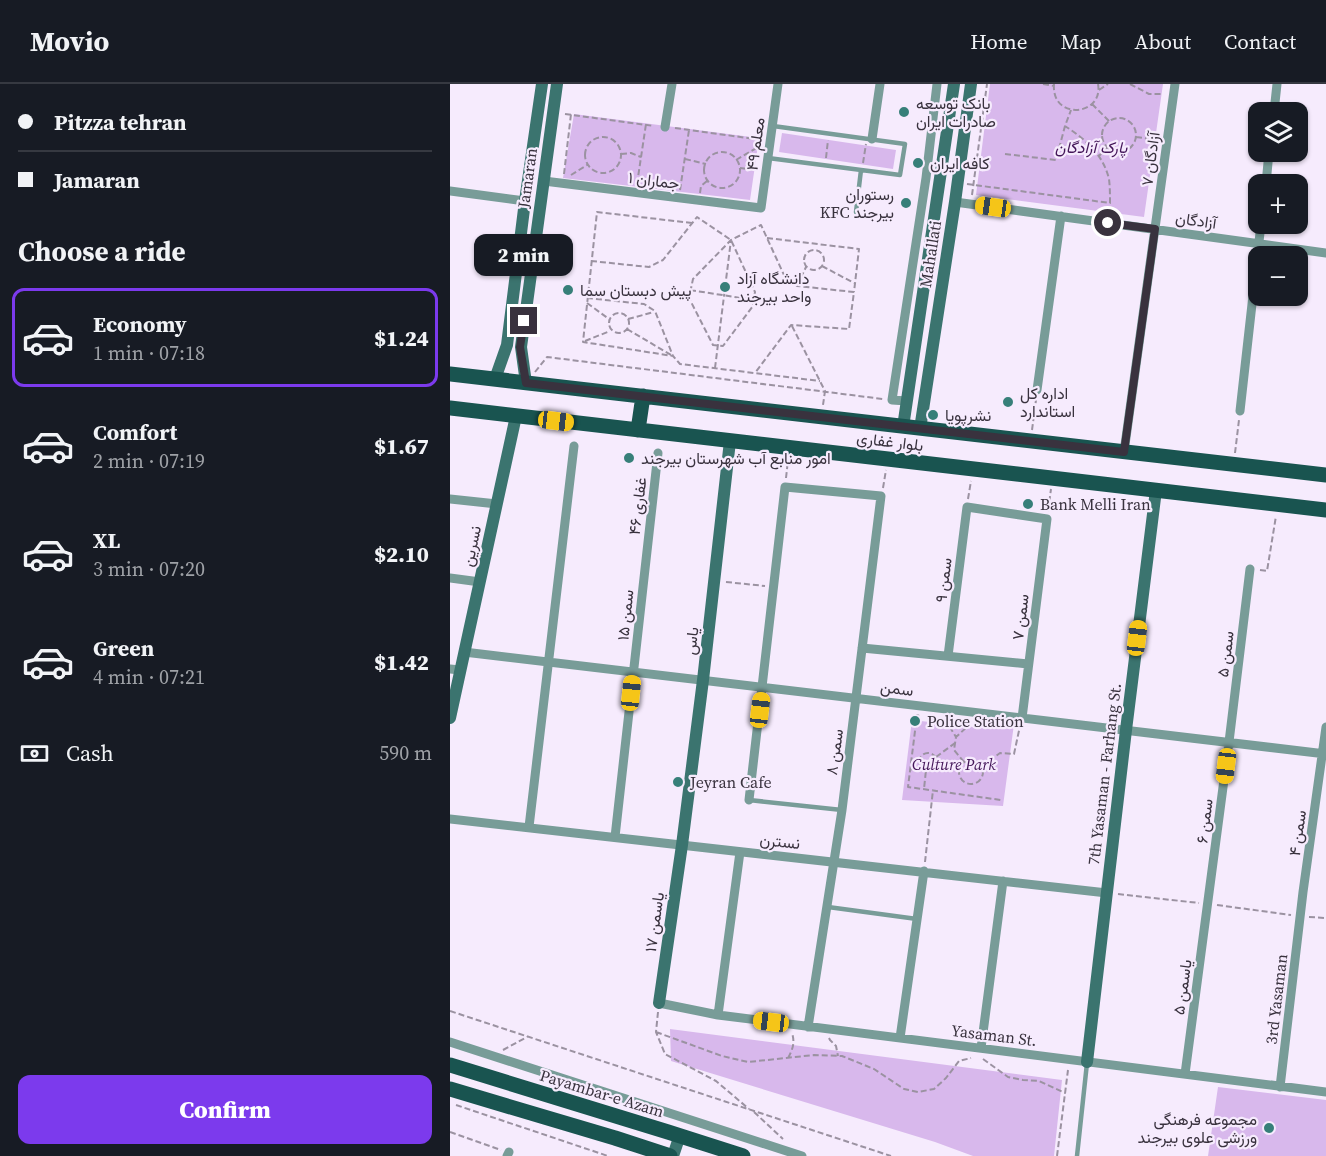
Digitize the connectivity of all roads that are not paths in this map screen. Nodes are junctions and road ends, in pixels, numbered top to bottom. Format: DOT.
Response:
graph roads {
  1 [pos="542,84"];
  2 [pos="558,84"];
  3 [pos="672,84"];
  4 [pos="778,84"];
  5 [pos="880,84"];
  6 [pos="938,84"];
  7 [pos="954,84"];
  8 [pos="971,84"];
  9 [pos="1277,84"];
  10 [pos="1175,89"];
  11 [pos="1275,102"];
  12 [pos="773,126"];
  13 [pos="666,127"];
  14 [pos="869,139"];
  15 [pos="768,158"];
  16 [pos="861,170"];
  17 [pos="544,181"];
  18 [pos="450,191"];
  19 [pos="525,201"];
  20 [pos="955,202"];
  21 [pos="761,208"];
  22 [pos="856,212"];
  23 [pos="1061,216"];
  24 [pos="1155,229"];
  25 [pos="1260,234"];
  26 [pos="1259,243"];
  27 [pos="1326,253"];
  28 [pos="909,292"];
  29 [pos="923,295"];
  30 [pos="510,319"];
  31 [pos="524,321"];
  32 [pos="902,340"];
  33 [pos="916,341"];
  34 [pos="450,374"];
  35 [pos="495,379"];
  36 [pos="526,383"];
  37 [pos="1037,390"];
  38 [pos="642,396"];
  39 [pos="907,401"];
  40 [pos="450,408"];
  41 [pos="1240,411"];
  42 [pos="516,416"];
  43 [pos="903,427"];
  44 [pos="920,429"];
  45 [pos="638,430"];
  46 [pos="730,441"];
  47 [pos="573,446"];
  48 [pos="1124,452"];
  49 [pos="658,453"];
  50 [pos="1326,475"];
  51 [pos="1156,490"];
  52 [pos="450,499"];
  53 [pos="496,504"];
  54 [pos="967,507"];
  55 [pos="1326,510"];
  56 [pos="646,562"];
  57 [pos="1250,569"];
  58 [pos="450,578"];
  59 [pos="480,582"];
  60 [pos="862,648"];
  61 [pos="464,652"];
  62 [pos="948,656"];
  63 [pos="548,662"];
  64 [pos="1028,664"];
  65 [pos="455,669"];
  66 [pos="634,672"];
  67 [pos="704,680"];
  68 [pos="762,687"];
  69 [pos="856,698"];
  70 [pos="450,718"];
  71 [pos="1022,718"];
  72 [pos="1326,727"];
  73 [pos="1126,730"];
  74 [pos="1229,742"];
  75 [pos="1324,754"];
  76 [pos="749,800"];
  77 [pos="842,810"];
  78 [pos="450,819"];
  79 [pos="528,827"];
  80 [pos="615,837"];
  81 [pos="682,845"];
  82 [pos="740,852"];
  83 [pos="834,862"];
  84 [pos="924,871"];
  85 [pos="1003,881"];
  86 [pos="1107,893"];
  87 [pos="1208,904"];
  88 [pos="827,906"];
  89 [pos="1301,916"];
  90 [pos="917,919"];
  91 [pos="659,1003"];
  92 [pos="718,1015"];
  93 [pos="808,1026"];
  94 [pos="900,1038"];
  95 [pos="450,1042"];
  96 [pos="981,1053"];
  97 [pos="1087,1062"];
  98 [pos="450,1065"];
  99 [pos="1185,1074"];
  100 [pos="1280,1087"];
  101 [pos="450,1089"];
  102 [pos="1326,1092"];
  103 [pos="674,1134"];
  104 [pos="615,1138"];
  105 [pos="666,1155"];
  106 [pos="633,1156"];
  107 [pos="743,1156"];
  108 [pos="802,1156"];
  109 [pos="1077,1156"];
  1 -- 19 [label="street, Jamaran"];
  2 -- 17 [label="street, Jamaran"];
  3 -- 13 [label="street"];
  4 -- 12 [label="street, معلم ۴۹"];
  5 -- 14 [label="street"];
  6 -- 28 [label="street"];
  7 -- 29 [label="street, Mahallati"];
  8 -- 20 [label="street, Mahallati"];
  9 -- 11 [label="street"];
  10 -- 24 [label="street, آزادگان ۷"];
  12 -- 14 [label="lane"];
  12 -- 15 [label="street, معلم ۴۹"];
  14 -- 16 [label="lane"];
  15 -- 16 [label="lane"];
  15 -- 21 [label="street, معلم ۴۹"];
  16 -- 22 [label="lane"];
  17 -- 21 [label="street, جماران ۱"];
  17 -- 31 [label="street, Jamaran"];
  18 -- 19 [label="street"];
  19 -- 30 [label="street, Jamaran"];
  20 -- 23 [label="street, آزادگان"];
  20 -- 44 [label="street, Mahallati"];
  23 -- 24 [label="street, آزادگان"];
  23 -- 37 [label="street"];
  24 -- 26 [label="street, آزادگان"];
  24 -- 48 [label="street, آزادگان ۷"];
  25 -- 26 [label="street"];
  26 -- 27 [label="street, آزادگان"];
  26 -- 41 [label="street"];
  28 -- 29 [label="street"];
  28 -- 32 [label="street"];
  29 -- 33 [label="street, Mahallati"];
  30 -- 31 [label="street"];
  30 -- 35 [label="street, Jamaran"];
  31 -- 36 [label="street, Jamaran"];
  32 -- 33 [label="street"];
  32 -- 39 [label="street"];
  33 -- 39 [label="street, Mahallati"];
  34 -- 35 [label="main road, بلوار غفاری"];
  35 -- 36 [label="main road, بلوار غفاری"];
  36 -- 38 [label="main road, بلوار غفاری"];
  38 -- 43 [label="main road, بلوار غفاری"];
  38 -- 45 [label="main road"];
  39 -- 43 [label="street, Mahallati"];
  40 -- 42 [label="main road, بلوار غفاری"];
  42 -- 45 [label="main road, بلوار غفاری"];
  42 -- 53 [label="street, نسرین"];
  43 -- 44 [label="main road, بلوار غفاری"];
  44 -- 48 [label="main road, بلوار غفاری"];
  45 -- 46 [label="main road, بلوار غفاری"];
  46 -- 51 [label="main road, بلوار غفاری"];
  46 -- 67 [label="street, یاس"];
  47 -- 63 [label="street"];
  48 -- 50 [label="main road, بلوار غفاری"];
  49 -- 56 [label="street, غفاری ۴۶"];
  51 -- 55 [label="main road, بلوار غفاری"];
  51 -- 73 [label="street, 7th Yasaman - Farhang St."];
  52 -- 53 [label="street"];
  53 -- 59 [label="street, نسرین"];
  54 -- 62 [label="street, سمن ۹"];
  54 -- 64 [label="street, سمن ۷"];
  56 -- 66 [label="street, سمن ۱۵"];
  57 -- 74 [label="street, سمن ۵"];
  58 -- 59 [label="street"];
  59 -- 61 [label="street, نسرین"];
  60 -- 62 [label="street"];
  60 -- 68 [label="street, سمن ۸"];
  60 -- 69 [label="street, سمن ۸"];
  61 -- 63 [label="street, سمن"];
  61 -- 65 [label="street, نسرین"];
  62 -- 64 [label="street"];
  63 -- 66 [label="street, سمن"];
  63 -- 79 [label="street"];
  64 -- 71 [label="street, سمن ۷"];
  65 -- 70 [label="street, نسرین"];
  66 -- 67 [label="street, سمن"];
  66 -- 80 [label="street, سمن ۱۵"];
  67 -- 68 [label="street, سمن"];
  67 -- 81 [label="street, یاس"];
  68 -- 69 [label="street, سمن"];
  68 -- 76 [label="street"];
  69 -- 71 [label="street, سمن"];
  69 -- 77 [label="street, سمن ۸"];
  71 -- 73 [label="street, سمن"];
  72 -- 75 [label="street, سمن ۴"];
  73 -- 74 [label="street, سمن"];
  73 -- 86 [label="street, 7th Yasaman - Farhang St."];
  74 -- 75 [label="street, سمن"];
  74 -- 87 [label="street, سمن ۶"];
  75 -- 89 [label="street, سمن ۴"];
  76 -- 77 [label="lane"];
  77 -- 83 [label="street, سمن ۸"];
  78 -- 79 [label="street, نسترن"];
  79 -- 80 [label="street, نسترن"];
  80 -- 81 [label="street, نسترن"];
  81 -- 82 [label="street, نسترن"];
  81 -- 91 [label="street, یاسمن ۱۷"];
  82 -- 83 [label="street, نسترن"];
  82 -- 92 [label="street"];
  83 -- 84 [label="street, نسترن"];
  83 -- 88 [label="street, سمن ۸"];
  84 -- 85 [label="street, نسترن"];
  84 -- 90 [label="street"];
  85 -- 86 [label="street, نسترن"];
  85 -- 96 [label="street"];
  86 -- 97 [label="street, 7th Yasaman - Farhang St."];
  87 -- 99 [label="street, یاسمن ۵"];
  88 -- 90 [label="lane"];
  88 -- 93 [label="street, سمن ۸"];
  89 -- 100 [label="street, 3rd Yasaman"];
  90 -- 94 [label="street"];
  91 -- 92 [label="street, Yasaman St."];
  92 -- 93 [label="street, Yasaman St."];
  93 -- 94 [label="street, Yasaman St."];
  94 -- 96 [label="street, Yasaman St."];
  95 -- 108 [label="street"];
  96 -- 97 [label="street, Yasaman St."];
  97 -- 99 [label="street, Yasaman St."];
  97 -- 109 [label="lane"];
  98 -- 103 [label="main road, Payambar-e Azam"];
  99 -- 100 [label="street, Yasaman St."];
  100 -- 102 [label="street, Yasaman St."];
  101 -- 104 [label="main road"];
  103 -- 105 [label="street"];
  103 -- 107 [label="main road, Payambar-e Azam"];
  104 -- 105 [label="main road"];
  104 -- 106 [label="main road"];
}
